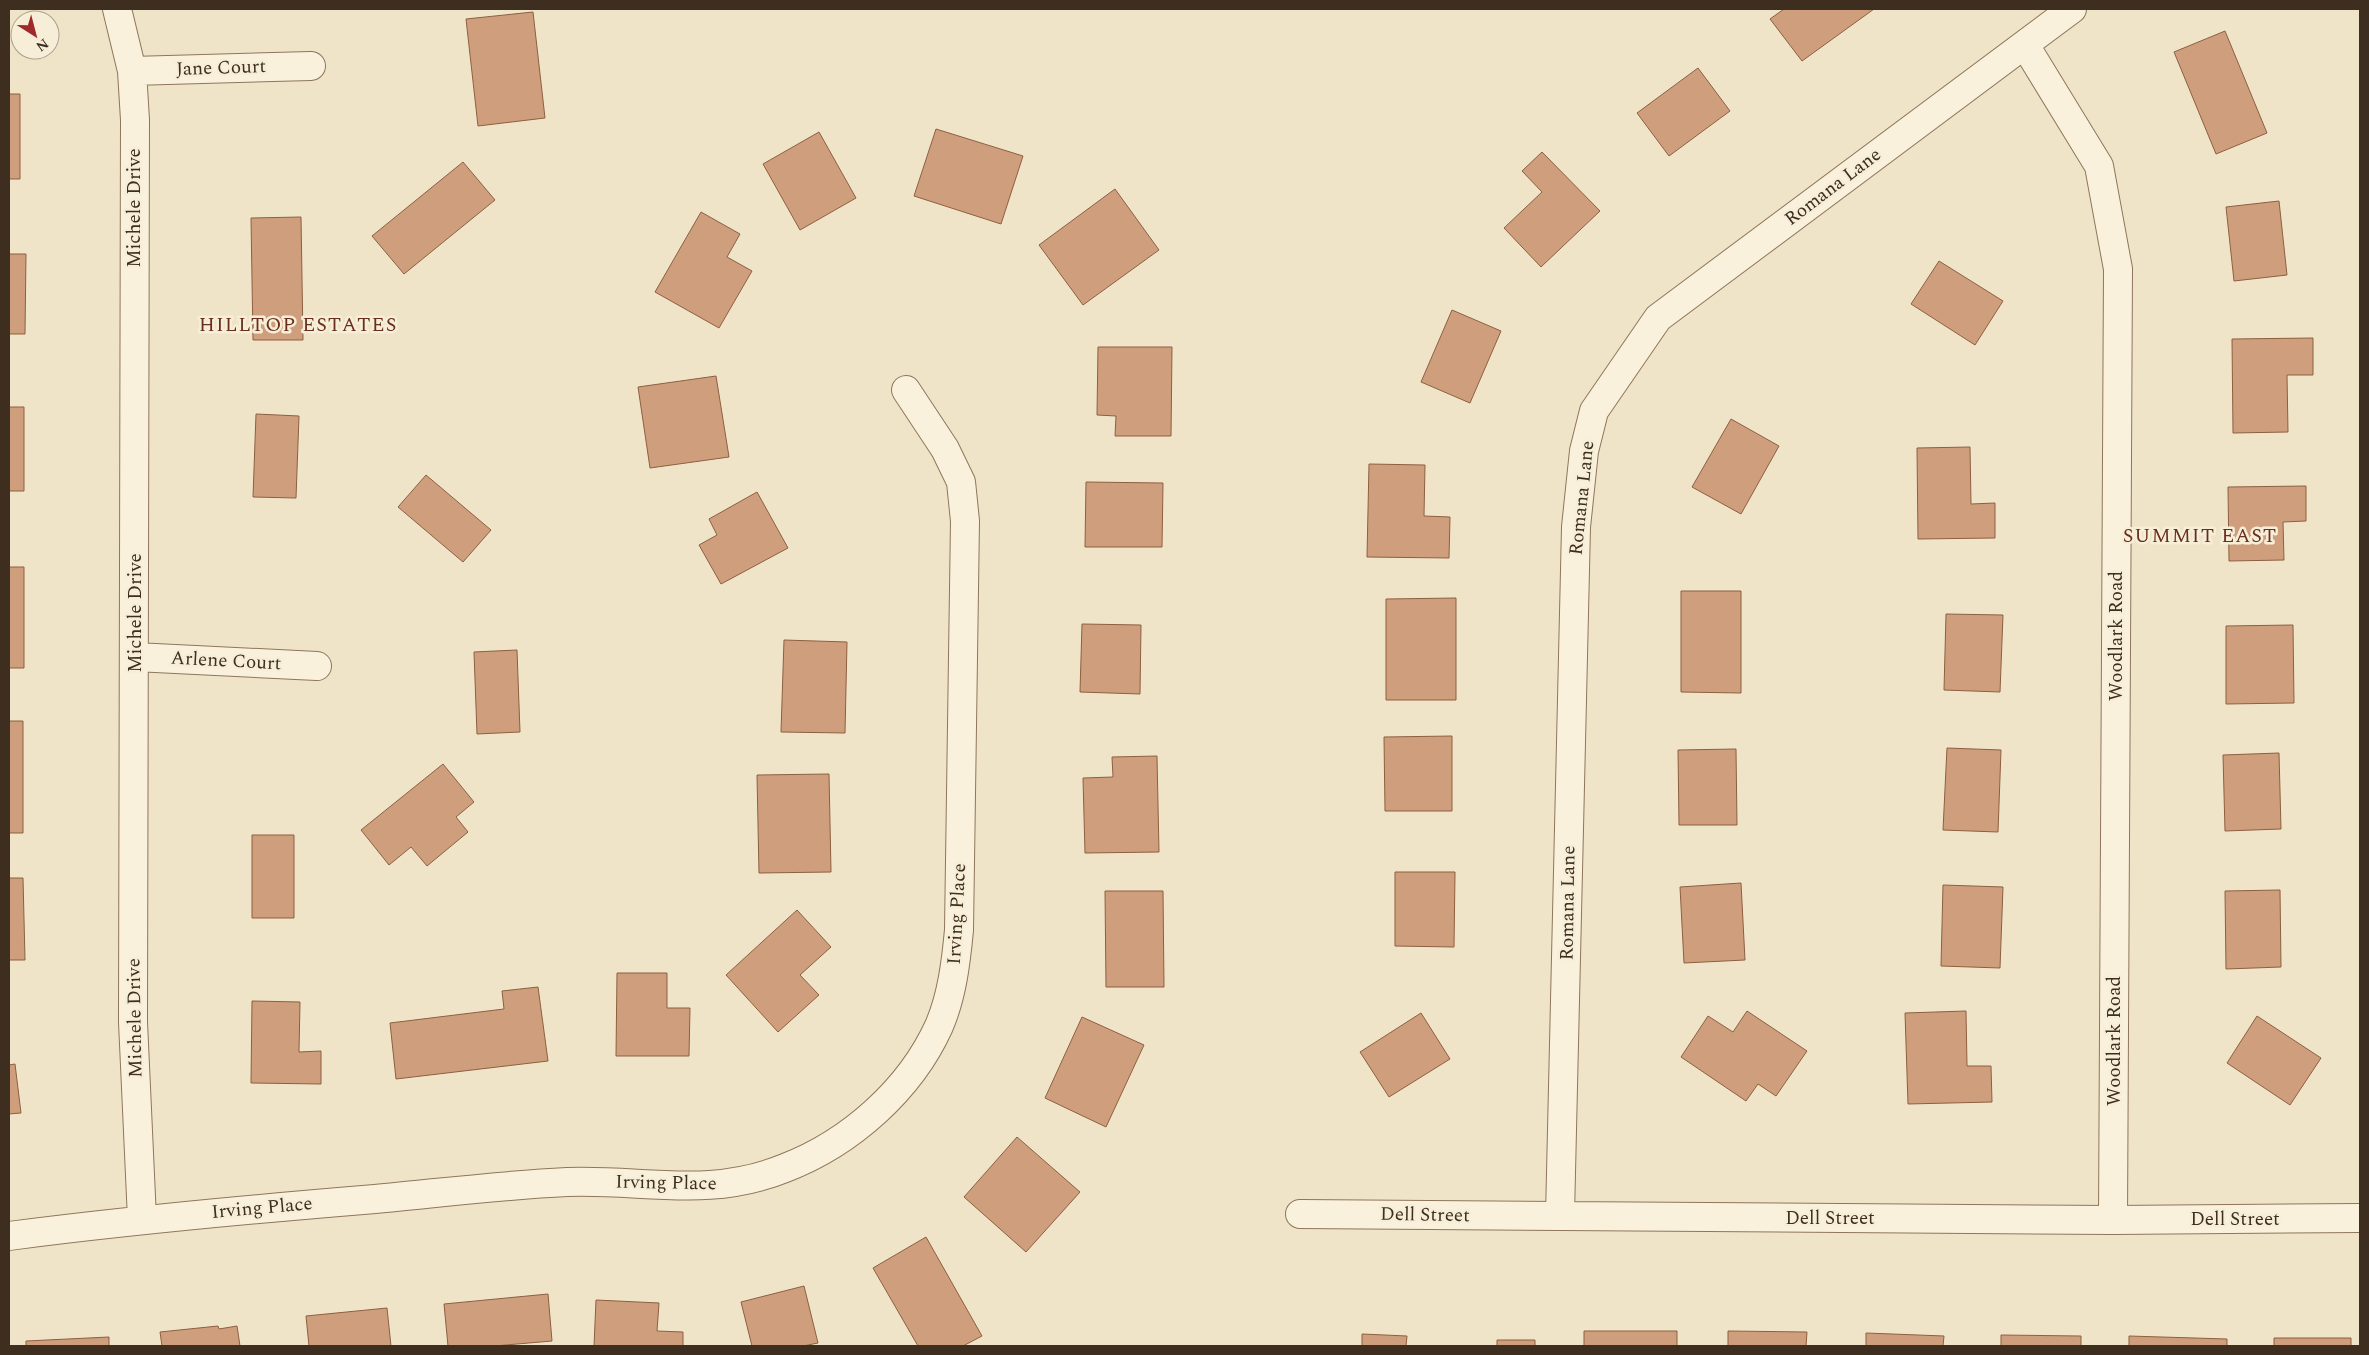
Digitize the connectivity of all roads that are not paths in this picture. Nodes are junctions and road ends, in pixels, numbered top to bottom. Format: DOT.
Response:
graph roads {
  1 [pos="117,9"];
  2 [pos="2072,9"];
  3 [pos="2025,45"];
  4 [pos="311,66"];
  5 [pos="132,70"];
  6 [pos="906,390"];
  7 [pos="135,657"];
  8 [pos="317,666"];
  9 [pos="1300,1214"];
  10 [pos="1560,1216"];
  11 [pos="2360,1218"];
  12 [pos="142,1219"];
  13 [pos="2113,1220"];
  14 [pos="9,1236"];
  1 -- 5 [label="street, Michele Drive"];
  2 -- 3 [label="street, Romana Lane"];
  3 -- 10 [label="street, Romana Lane"];
  3 -- 13 [label="street, Woodlark Road"];
  4 -- 5 [label="street, Jane Court"];
  5 -- 7 [label="street, Michele Drive"];
  6 -- 12 [label="street, Irving Place"];
  7 -- 8 [label="street, Arlene Court"];
  7 -- 12 [label="street, Michele Drive"];
  9 -- 10 [label="street, Dell Street"];
  10 -- 13 [label="street, Dell Street"];
  11 -- 13 [label="street, Dell Street"];
  12 -- 14 [label="street, Irving Place"];
}
